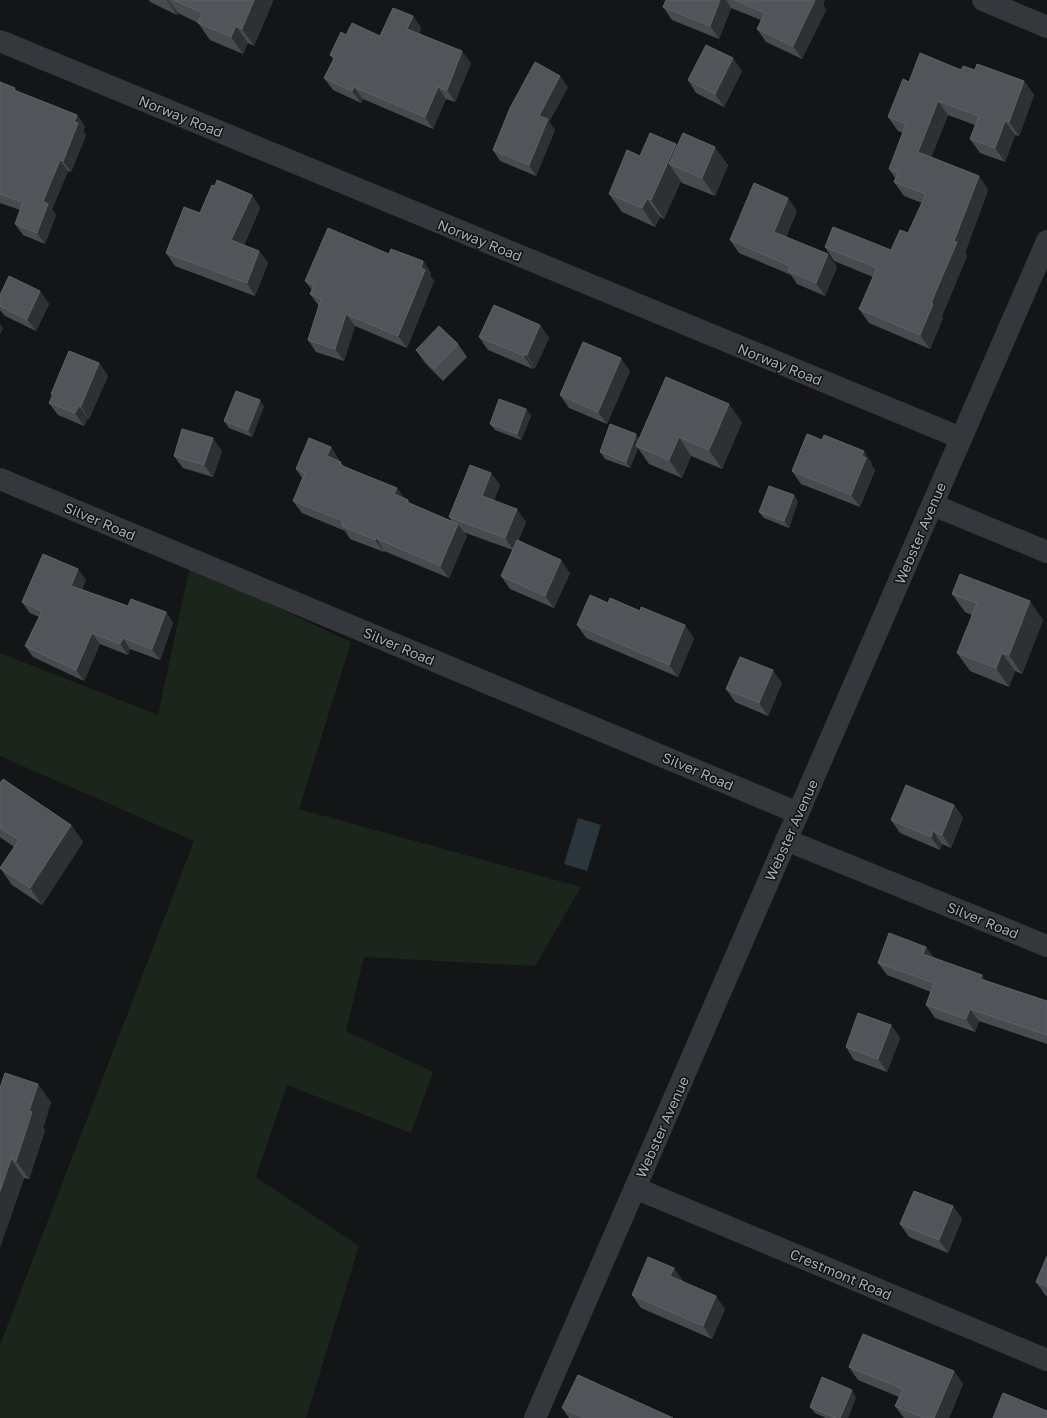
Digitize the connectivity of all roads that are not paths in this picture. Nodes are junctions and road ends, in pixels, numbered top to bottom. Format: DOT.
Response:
graph roads {
  1 [pos="983,0"];
  2 [pos="1047,27"];
  3 [pos="0,41"];
  4 [pos="1047,241"];
  5 [pos="961,438"];
  6 [pos="0,479"];
  7 [pos="933,505"];
  8 [pos="1047,552"];
  9 [pos="798,814"];
  10 [pos="786,840"];
  11 [pos="1047,946"];
  12 [pos="635,1188"];
  13 [pos="1047,1360"];
  14 [pos="535,1418"];
  1 -- 2 [label="street"];
  3 -- 5 [label="street, Norway Road"];
  4 -- 5 [label="street, Webster Avenue"];
  5 -- 7 [label="street, Webster Avenue"];
  6 -- 9 [label="street, Silver Road"];
  7 -- 8 [label="street"];
  7 -- 9 [label="street, Webster Avenue"];
  9 -- 10 [label="street, Webster Avenue"];
  10 -- 11 [label="street, Silver Road"];
  10 -- 12 [label="street, Webster Avenue"];
  12 -- 13 [label="street, Crestmont Road"];
  12 -- 14 [label="street, Webster Avenue"];
}
